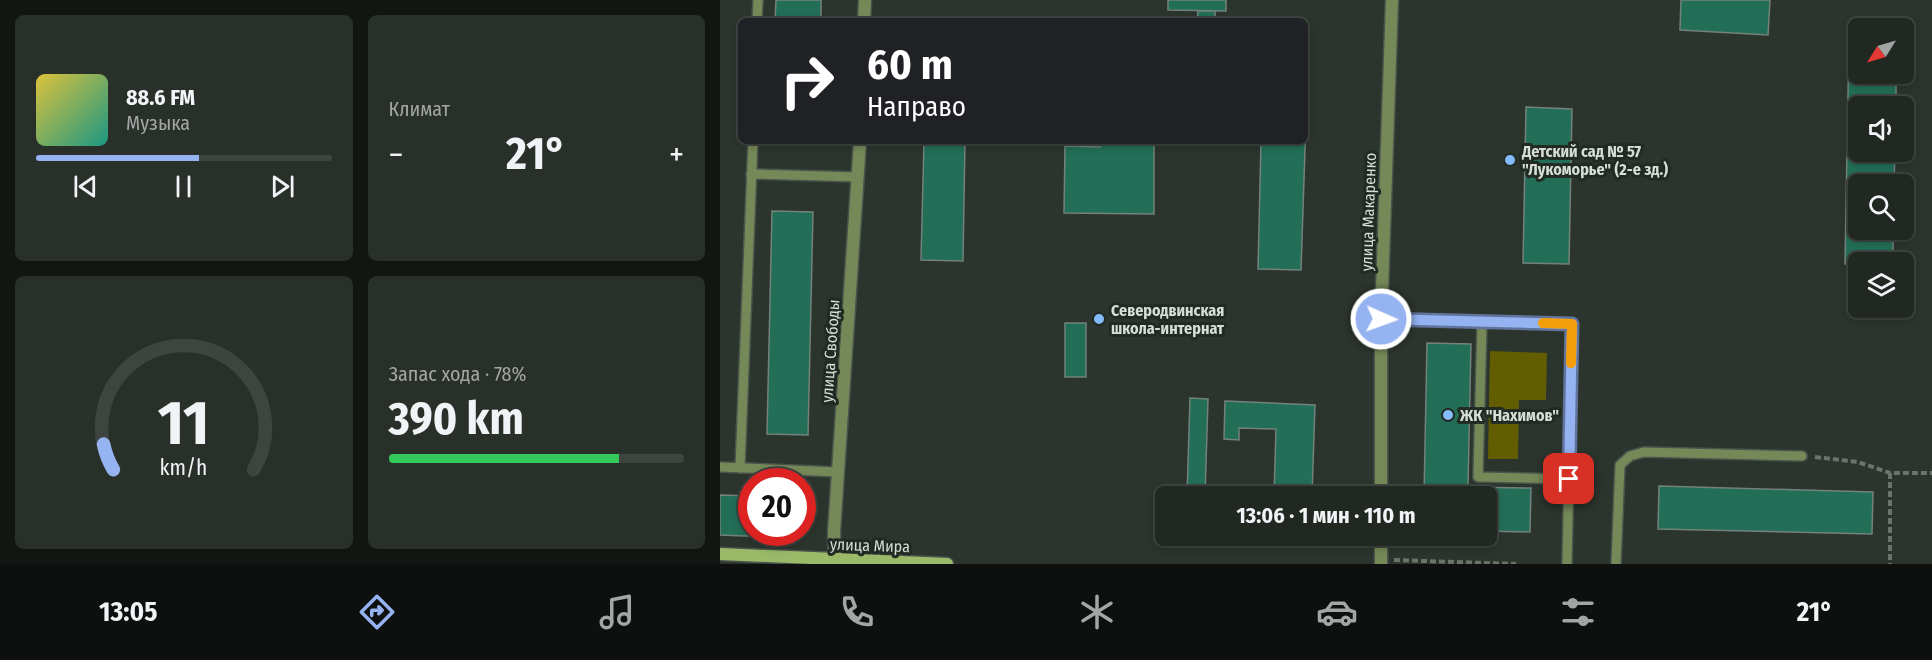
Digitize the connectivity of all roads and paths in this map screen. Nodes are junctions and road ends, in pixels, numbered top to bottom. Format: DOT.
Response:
graph roads {
  1 [pos="758,0"];
  2 [pos="865,0"];
  3 [pos="1392,0"];
  4 [pos="757,18"];
  5 [pos="864,18"];
  6 [pos="753,144"];
  7 [pos="860,144"];
  8 [pos="751,174"];
  9 [pos="858,177"];
  10 [pos="1381,319"];
  11 [pos="1482,322"];
  12 [pos="1802,456"];
  13 [pos="720,467"];
  14 [pos="740,468"];
  15 [pos="816,471"];
  16 [pos="838,472"];
  17 [pos="1890,472"];
  18 [pos="1932,473"];
  19 [pos="1569,479"];
  20 [pos="1381,486"];
  21 [pos="1383,546"];
  22 [pos="720,554"];
  23 [pos="835,562"];
  24 [pos="1386,562"];
  25 [pos="1421,563"];
  26 [pos="947,564"];
  27 [pos="1516,564"];
  28 [pos="1567,564"];
  29 [pos="1616,564"];
  30 [pos="1890,564"];
  1 -- 4 [label="lane"];
  2 -- 5 [label="street"];
  3 -- 10 [label="street, улица Макаренко"];
  6 -- 8 [label="lane"];
  7 -- 9 [label="street, улица Свободы"];
  8 -- 9 [label="lane"];
  8 -- 14 [label="lane"];
  9 -- 16 [label="street, улица Свободы"];
  10 -- 11 [label="lane"];
  10 -- 20 [label="street, улица Макаренко"];
  11 -- 19 [label="lane"];
  11 -- 19 [label="lane"];
  12 -- 17 [label="path"];
  12 -- 29 [label="lane"];
  13 -- 14 [label="lane"];
  15 -- 16 [label="lane"];
  16 -- 23 [label="street, улица Свободы"];
  17 -- 18 [label="path"];
  17 -- 30 [label="path"];
  19 -- 28 [label="lane"];
  21 -- 24 [label="street"];
  22 -- 23 [label="main road, улица Мира"];
  23 -- 26 [label="main road, улица Мира"];
  24 -- 25 [label="path"];
  25 -- 27 [label="path"];
}
